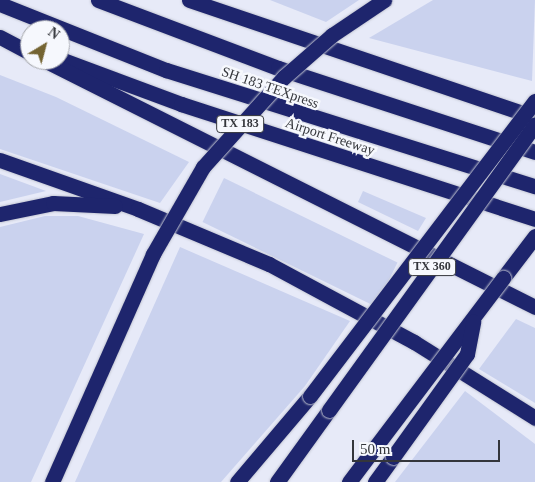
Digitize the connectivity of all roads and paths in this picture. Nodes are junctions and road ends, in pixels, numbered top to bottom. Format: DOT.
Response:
graph roads {
  1 [pos="98,0"];
  2 [pos="189,0"];
  3 [pos="384,0"];
  4 [pos="0,4"];
  5 [pos="0,35"];
  6 [pos="20,42"];
  7 [pos="20,46"];
  8 [pos="70,63"];
  9 [pos="64,70"];
  10 [pos="535,101"];
  11 [pos="535,118"];
  12 [pos="535,124"];
  13 [pos="535,152"];
  14 [pos="0,160"];
  15 [pos="535,186"];
  16 [pos="138,209"];
  17 [pos="0,214"];
  18 [pos="535,219"];
  19 [pos="535,236"];
  20 [pos="535,307"];
  21 [pos="473,318"];
  22 [pos="535,418"];
  23 [pos="52,482"];
  24 [pos="237,482"];
  25 [pos="277,482"];
  26 [pos="349,482"];
  27 [pos="375,482"];
  1 -- 13 [label="highway, SH 183 TEXpress"];
  2 -- 11 [label="highway"];
  3 -- 23 [label="highway, bridge"];
  4 -- 15 [label="highway, SH 183 TEXpress"];
  5 -- 6 [label="highway"];
  5 -- 7 [label="highway"];
  8 -- 18 [label="highway, Airport Freeway / TX 183"];
  9 -- 20 [label="highway"];
  10 -- 24 [label="highway, bridge"];
  12 -- 25 [label="highway, TX 360, bridge"];
  14 -- 16 [label="highway"];
  16 -- 17 [label="highway"];
  16 -- 22 [label="highway"];
  19 -- 21 [label="highway, bridge"];
  21 -- 26 [label="highway, bridge"];
  21 -- 27 [label="highway, bridge"];
}
